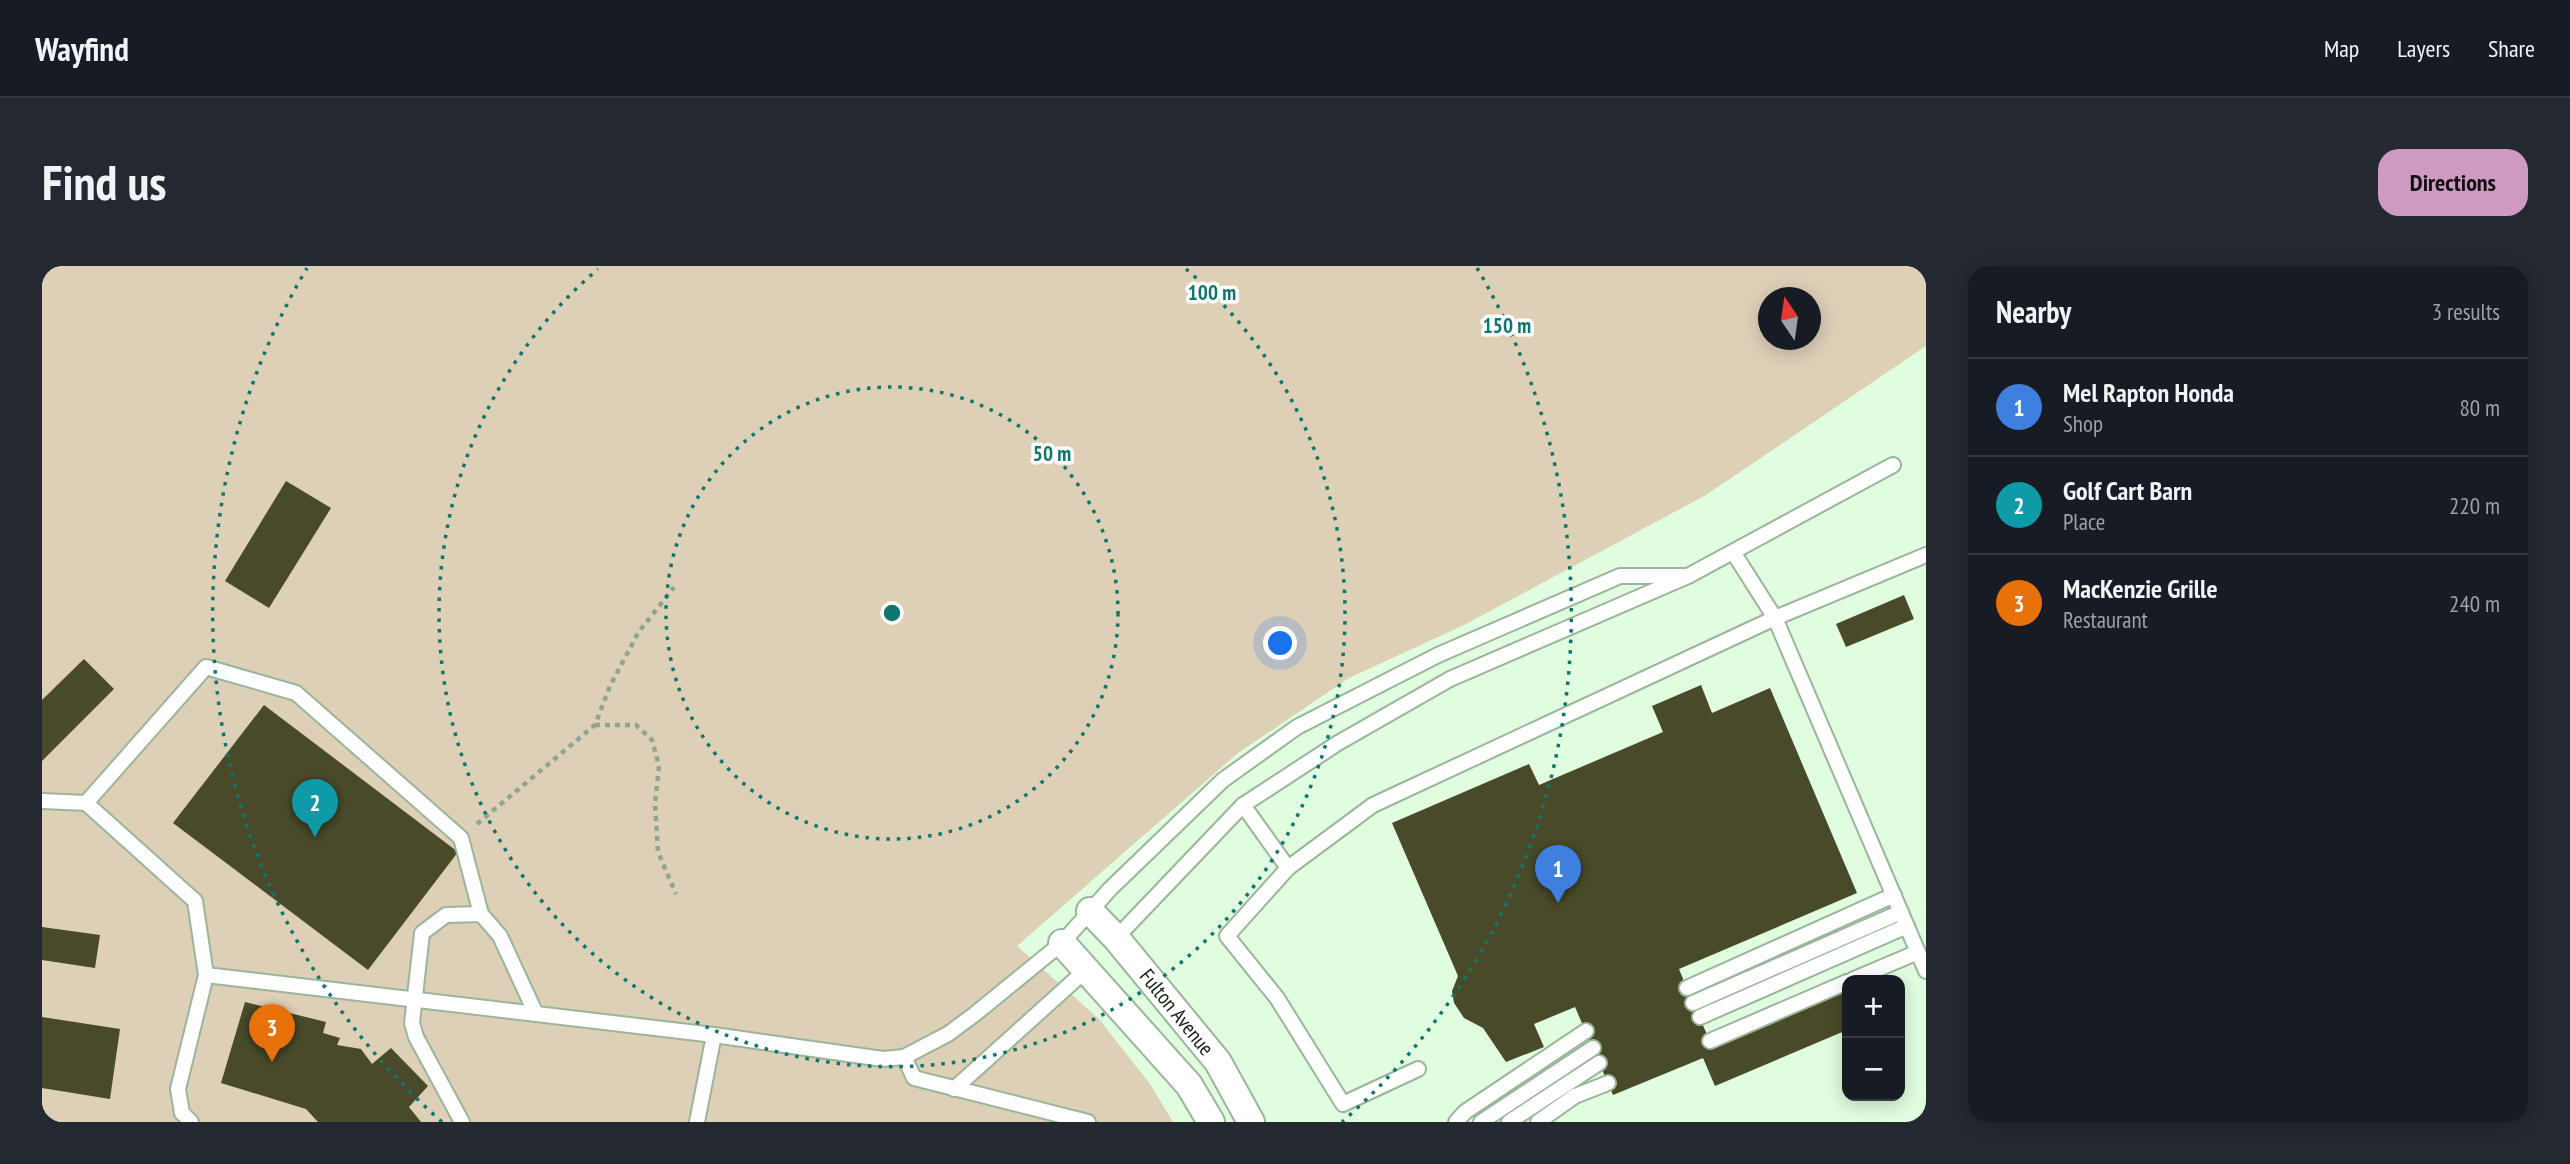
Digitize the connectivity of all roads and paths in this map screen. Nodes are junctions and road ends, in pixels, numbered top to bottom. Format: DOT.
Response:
graph roads {
  1 [pos="1893,465"];
  2 [pos="1733,552"];
  3 [pos="1926,555"];
  4 [pos="1688,576"];
  5 [pos="674,587"];
  6 [pos="1775,618"];
  7 [pos="595,725"];
  8 [pos="42,801"];
  9 [pos="86,803"];
  10 [pos="1243,805"];
  11 [pos="461,838"];
  12 [pos="1288,868"];
  13 [pos="677,894"];
  14 [pos="1894,895"];
  15 [pos="1090,911"];
  16 [pos="1901,912"];
  17 [pos="481,914"];
  18 [pos="1907,926"];
  19 [pos="1116,937"];
  20 [pos="1062,943"];
  21 [pos="1918,952"];
  22 [pos="1086,970"];
  23 [pos="1926,971"];
  24 [pos="206,975"];
  25 [pos="1863,975"];
  26 [pos="1842,984"];
  27 [pos="1687,988"];
  28 [pos="414,999"];
  29 [pos="1693,1003"];
  30 [pos="536,1014"];
  31 [pos="1700,1017"];
  32 [pos="1586,1031"];
  33 [pos="714,1035"];
  34 [pos="1710,1041"];
  35 [pos="1593,1048"];
  36 [pos="904,1056"];
  37 [pos="1600,1063"];
  38 [pos="1418,1069"];
  39 [pos="1608,1083"];
  40 [pos="954,1089"];
  41 [pos="191,1122"];
  42 [pos="462,1122"];
  43 [pos="697,1122"];
  44 [pos="1088,1122"];
  45 [pos="1212,1122"];
  46 [pos="1251,1122"];
  47 [pos="1456,1122"];
  48 [pos="1481,1122"];
  49 [pos="1509,1122"];
  50 [pos="1538,1122"];
  1 -- 2 [label="lane"];
  2 -- 4 [label="lane"];
  2 -- 6 [label="lane"];
  3 -- 6 [label="lane"];
  4 -- 10 [label="lane"];
  4 -- 15 [label="lane"];
  5 -- 7 [label="path"];
  6 -- 12 [label="lane"];
  6 -- 14 [label="lane"];
  7 -- 11 [label="path"];
  7 -- 13 [label="path"];
  8 -- 9 [label="lane"];
  9 -- 11 [label="lane"];
  9 -- 24 [label="lane"];
  10 -- 12 [label="lane"];
  10 -- 19 [label="lane"];
  11 -- 17 [label="lane"];
  12 -- 38 [label="lane"];
  14 -- 16 [label="lane"];
  14 -- 27 [label="lane"];
  15 -- 19 [label="street, Fulton Avenue"];
  15 -- 20 [label="lane"];
  16 -- 18 [label="lane"];
  16 -- 29 [label="lane"];
  17 -- 28 [label="lane"];
  17 -- 30 [label="lane"];
  18 -- 21 [label="lane"];
  18 -- 31 [label="lane"];
  19 -- 22 [label="street"];
  19 -- 46 [label="street, Fulton Avenue"];
  20 -- 22 [label="street, Fulton Avenue"];
  20 -- 36 [label="lane"];
  21 -- 23 [label="lane"];
  21 -- 25 [label="lane"];
  22 -- 40 [label="lane"];
  22 -- 45 [label="street, Fulton Avenue"];
  24 -- 28 [label="lane"];
  24 -- 41 [label="lane"];
  26 -- 34 [label="lane"];
  28 -- 30 [label="lane"];
  28 -- 42 [label="lane"];
  30 -- 33 [label="lane"];
  32 -- 47 [label="lane"];
  33 -- 36 [label="lane"];
  33 -- 43 [label="lane"];
  35 -- 48 [label="lane"];
  36 -- 40 [label="lane"];
  37 -- 49 [label="lane"];
  39 -- 50 [label="lane"];
  40 -- 44 [label="lane"];
}
